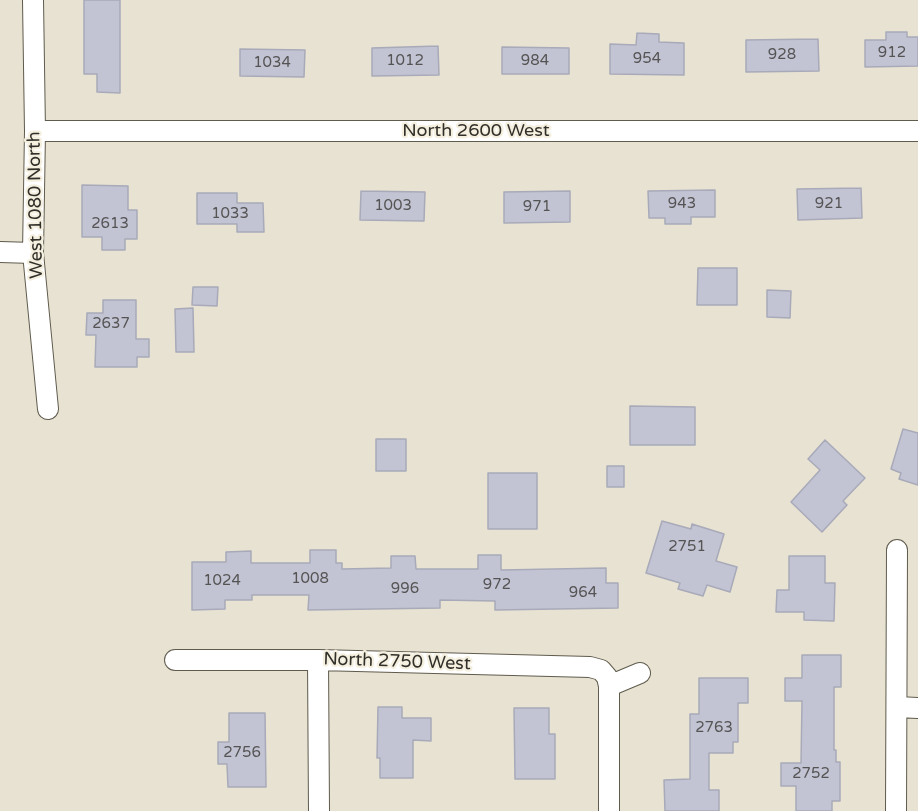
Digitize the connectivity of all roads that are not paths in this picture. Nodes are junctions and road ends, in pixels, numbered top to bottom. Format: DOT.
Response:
graph roads {
  1 [pos="33,0"];
  2 [pos="35,130"];
  3 [pos="918,131"];
  4 [pos="0,252"];
  5 [pos="33,252"];
  6 [pos="48,409"];
  7 [pos="897,550"];
  8 [pos="175,660"];
  9 [pos="318,660"];
  10 [pos="640,673"];
  11 [pos="609,686"];
  12 [pos="897,707"];
  13 [pos="918,708"];
  14 [pos="319,811"];
  15 [pos="609,811"];
  16 [pos="896,811"];
  1 -- 2 [label="street, West 1080 North"];
  2 -- 3 [label="street, North 2600 West"];
  2 -- 5 [label="street, West 1080 North"];
  4 -- 5 [label="street"];
  5 -- 6 [label="street, West 1080 North"];
  7 -- 12 [label="street"];
  8 -- 9 [label="street, North 2750 West"];
  9 -- 11 [label="street, North 2750 West"];
  9 -- 14 [label="street"];
  10 -- 11 [label="street"];
  11 -- 15 [label="street"];
  12 -- 13 [label="street"];
  12 -- 16 [label="street"];
}
